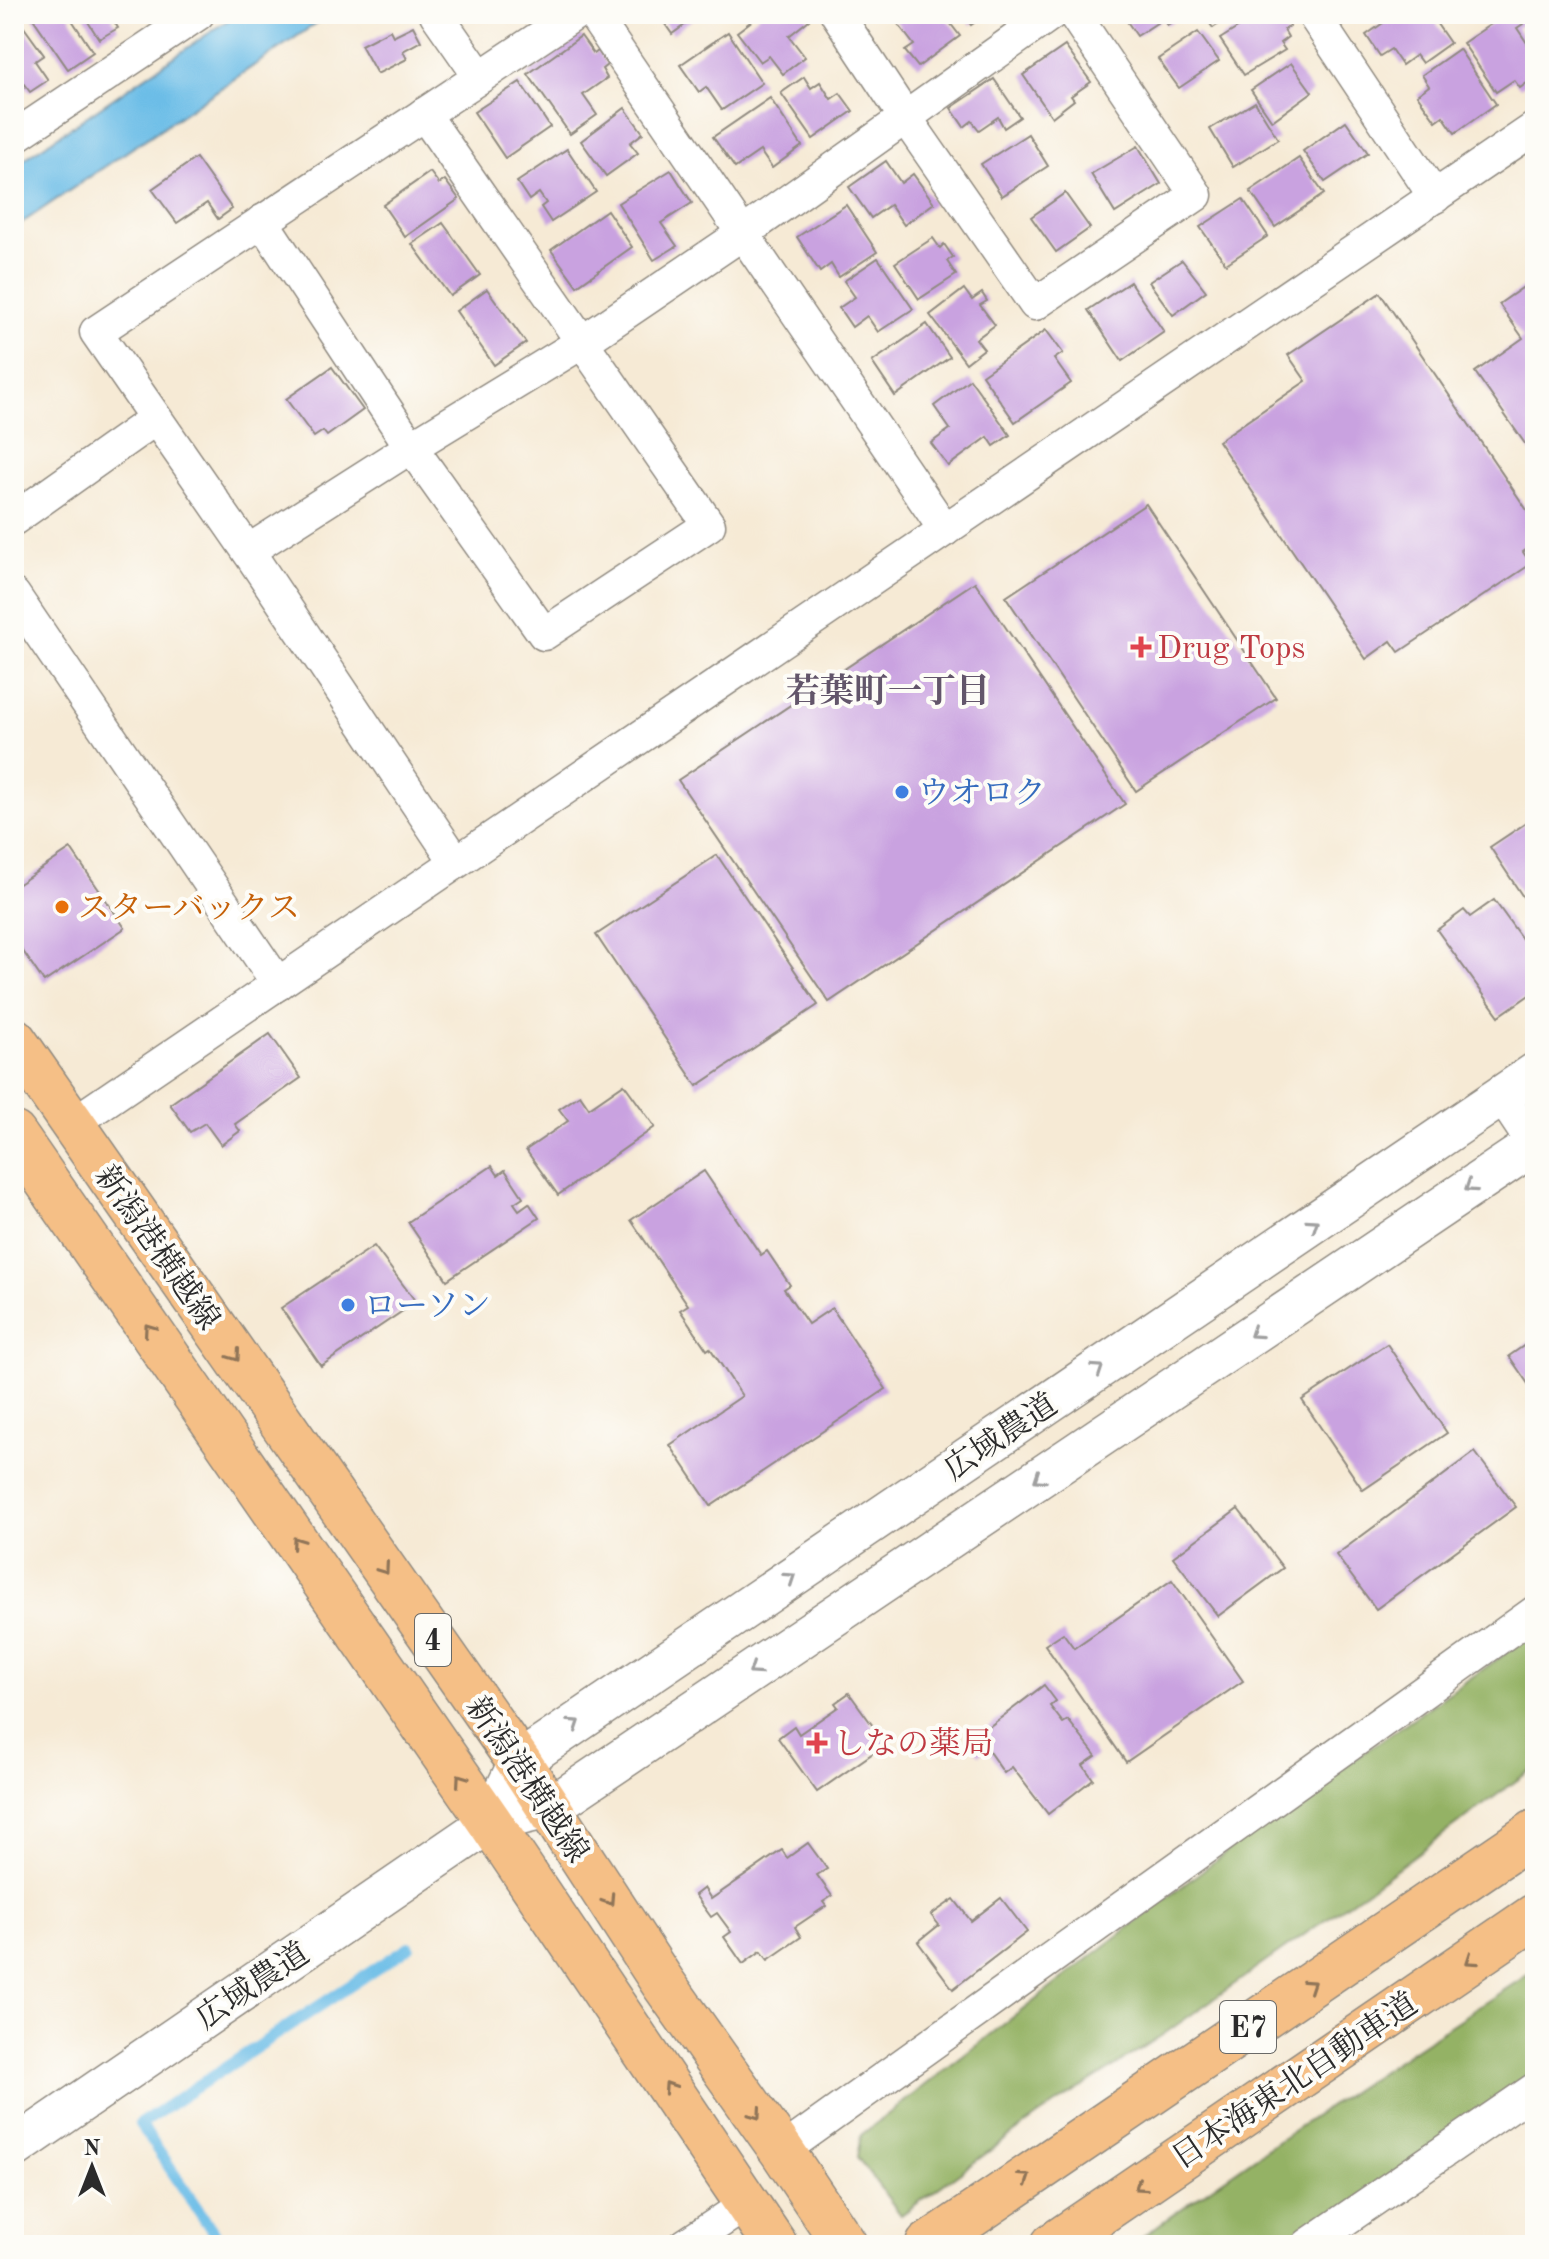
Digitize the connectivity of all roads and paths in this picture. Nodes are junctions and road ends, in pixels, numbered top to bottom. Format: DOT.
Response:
graph roads {
  1 [pos="198,14"];
  2 [pos="436,14"];
  3 [pos="575,14"];
  4 [pos="593,14"];
  5 [pos="837,14"];
  6 [pos="1051,14"];
  7 [pos="1074,14"];
  8 [pos="1313,14"];
  9 [pos="480,77"];
  10 [pos="424,114"];
  11 [pos="905,117"];
  12 [pos="1535,128"];
  13 [pos="14,137"];
  14 [pos="1435,197"];
  15 [pos="262,221"];
  16 [pos="742,234"];
  17 [pos="581,343"];
  18 [pos="155,419"];
  19 [pos="411,447"];
  20 [pos="14,519"];
  21 [pos="945,530"];
  22 [pos="248,551"];
  23 [pos="14,595"];
  24 [pos="456,862"];
  25 [pos="278,984"];
  26 [pos="14,1040"];
  27 [pos="1535,1073"];
  28 [pos="1501,1096"];
  29 [pos="72,1124"];
  30 [pos="14,1134"];
  31 [pos="1535,1145"];
  32 [pos="1535,1612"];
  33 [pos="519,1762"];
  34 [pos="549,1808"];
  35 [pos="490,1822"];
  36 [pos="1535,1832"];
  37 [pos="1535,1916"];
  38 [pos="1535,2089"];
  39 [pos="14,2148"];
  40 [pos="782,2151"];
  41 [pos="747,2204"];
  42 [pos="944,2234"];
  43 [pos="685,2245"];
  44 [pos="775,2245"];
  45 [pos="845,2245"];
  46 [pos="1053,2245"];
  47 [pos="1308,2245"];
  1 -- 13 [label="street"];
  2 -- 9 [label="street"];
  3 -- 9 [label="street"];
  4 -- 16 [label="street"];
  5 -- 11 [label="street"];
  6 -- 11 [label="street"];
  7 -- 11 [label="street"];
  8 -- 14 [label="street"];
  9 -- 10 [label="street"];
  10 -- 15 [label="street"];
  10 -- 17 [label="street"];
  11 -- 16 [label="street"];
  12 -- 14 [label="street"];
  14 -- 21 [label="street"];
  15 -- 18 [label="street"];
  15 -- 19 [label="street"];
  16 -- 17 [label="street"];
  16 -- 21 [label="street"];
  17 -- 19 [label="street"];
  17 -- 19 [label="street"];
  18 -- 20 [label="street"];
  18 -- 22 [label="street"];
  19 -- 22 [label="street"];
  21 -- 24 [label="street"];
  22 -- 24 [label="street"];
  23 -- 25 [label="street"];
  24 -- 25 [label="street"];
  25 -- 29 [label="street"];
  26 -- 29 [label="main road, 新潟港横越線 / 4"];
  27 -- 28 [label="street, 広域農道"];
  28 -- 31 [label="street"];
  33 -- 28 [label="street, 広域農道, one-way"];
  29 -- 33 [label="main road, 新潟港横越線 / 4, one-way"];
  35 -- 30 [label="main road, 新潟港横越線 / 4, one-way"];
  31 -- 34 [label="street, 広域農道, one-way"];
  32 -- 40 [label="street"];
  33 -- 34 [label="main road, 新潟港横越線 / 4"];
  33 -- 35 [label="street, 広域農道"];
  34 -- 35 [label="street, 広域農道"];
  34 -- 40 [label="main road, 新潟港横越線 / 4, one-way"];
  35 -- 39 [label="street, 広域農道"];
  41 -- 35 [label="main road, 新潟港横越線 / 4, one-way"];
  42 -- 36 [label="main road, E7, one-way"];
  37 -- 46 [label="main road, 日本海東北自動車道 / E7, one-way"];
  38 -- 47 [label="street"];
  40 -- 45 [label="main road, 新潟港横越線 / 4"];
  41 -- 43 [label="street"];
  41 -- 44 [label="main road, 新潟港横越線 / 4"];
}
